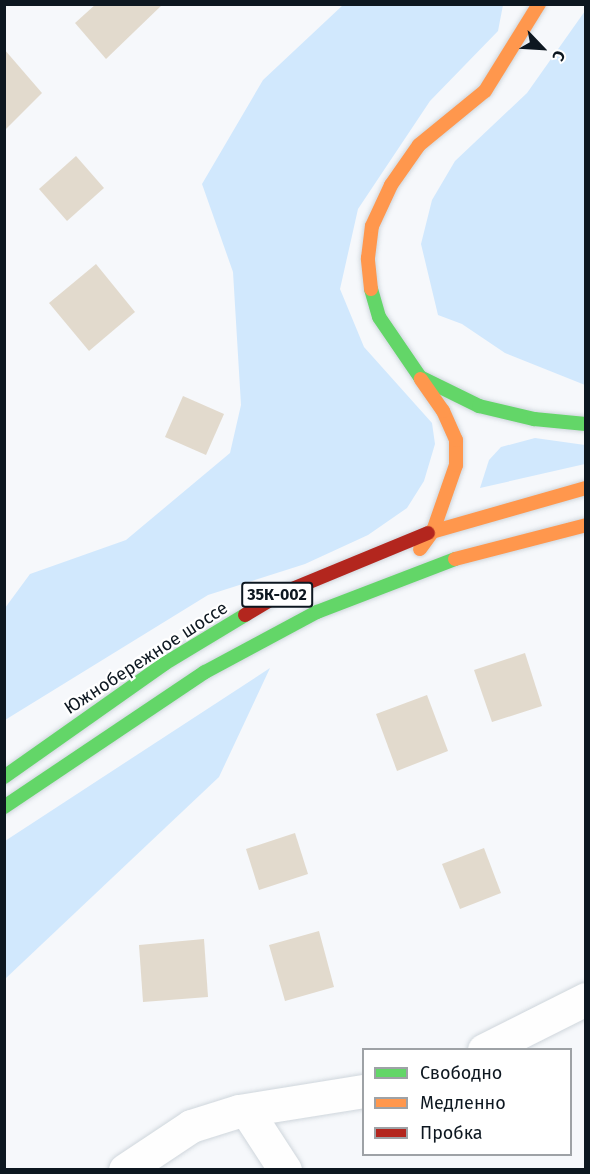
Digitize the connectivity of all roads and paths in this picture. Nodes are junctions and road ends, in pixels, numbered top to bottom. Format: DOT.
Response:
graph roads {
  1 [pos="539,4"];
  2 [pos="420,377"];
  3 [pos="585,424"];
  4 [pos="585,488"];
  5 [pos="585,525"];
  6 [pos="433,531"];
  7 [pos="398,578"];
  8 [pos="4,777"];
  9 [pos="4,807"];
  10 [pos="585,999"];
  11 [pos="488,1048"];
  12 [pos="362,1091"];
  13 [pos="248,1113"];
  14 [pos="125,1170"];
  15 [pos="285,1170"];
  1 -- 2 [label="main road"];
  2 -- 3 [label="main road"];
  2 -- 6 [label="main road"];
  4 -- 6 [label="main road, Южнобережное шоссе / 35К-002"];
  5 -- 7 [label="main road, 35К-002"];
  6 -- 7 [label="main road"];
  6 -- 8 [label="main road, Южнобережное шоссе / 35К-002"];
  7 -- 9 [label="main road, 35К-002"];
  10 -- 11 [label="street"];
  12 -- 13 [label="street"];
  13 -- 14 [label="street"];
  13 -- 15 [label="street"];
}
